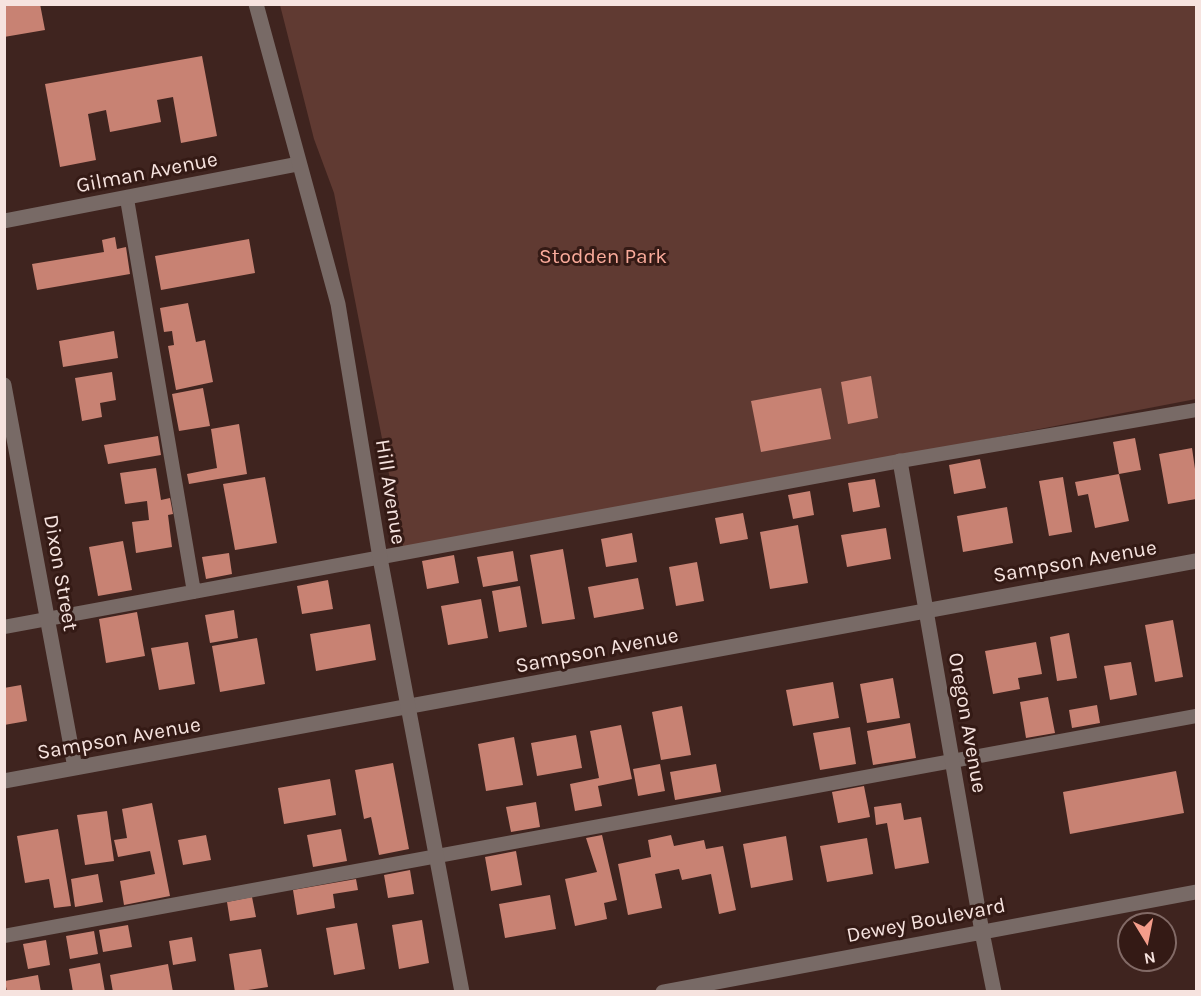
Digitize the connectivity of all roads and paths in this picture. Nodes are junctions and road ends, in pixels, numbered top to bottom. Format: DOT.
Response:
graph roads {
  1 [pos="256,4"];
  2 [pos="298,164"];
  3 [pos="127,199"];
  4 [pos="4,221"];
  5 [pos="4,385"];
  6 [pos="1197,410"];
  7 [pos="900,461"];
  8 [pos="380,558"];
  9 [pos="1197,561"];
  10 [pos="194,592"];
  11 [pos="926,610"];
  12 [pos="47,619"];
  13 [pos="4,627"];
  14 [pos="409,708"];
  15 [pos="1197,716"];
  16 [pos="952,760"];
  17 [pos="75,768"];
  18 [pos="4,781"];
  19 [pos="437,857"];
  20 [pos="1197,892"];
  21 [pos="982,932"];
  22 [pos="4,936"];
  23 [pos="462,992"];
  24 [pos="663,992"];
  25 [pos="994,992"];
  1 -- 2 [label="street, Hill Avenue"];
  2 -- 3 [label="street, Gilman Avenue"];
  2 -- 8 [label="street, Hill Avenue"];
  3 -- 4 [label="street, Gilman Avenue"];
  3 -- 10 [label="lane"];
  5 -- 12 [label="street, Dixon Street"];
  6 -- 7 [label="lane"];
  7 -- 8 [label="lane"];
  7 -- 11 [label="street, Oregon Avenue"];
  8 -- 10 [label="lane"];
  8 -- 14 [label="street, Hill Avenue"];
  9 -- 11 [label="street, Sampson Avenue"];
  10 -- 12 [label="lane"];
  11 -- 14 [label="street, Sampson Avenue"];
  11 -- 16 [label="street, Oregon Avenue"];
  12 -- 13 [label="lane"];
  12 -- 17 [label="street, Dixon Street"];
  14 -- 17 [label="street, Sampson Avenue"];
  14 -- 19 [label="street, Hill Avenue"];
  15 -- 16 [label="lane"];
  16 -- 19 [label="lane"];
  16 -- 21 [label="street, Oregon Avenue"];
  17 -- 18 [label="street, Sampson Avenue"];
  19 -- 22 [label="lane"];
  19 -- 23 [label="street, Hill Avenue"];
  20 -- 21 [label="street, Dewey Boulevard"];
  21 -- 24 [label="street, Dewey Boulevard"];
  21 -- 25 [label="street, Oregon Avenue"];
}
